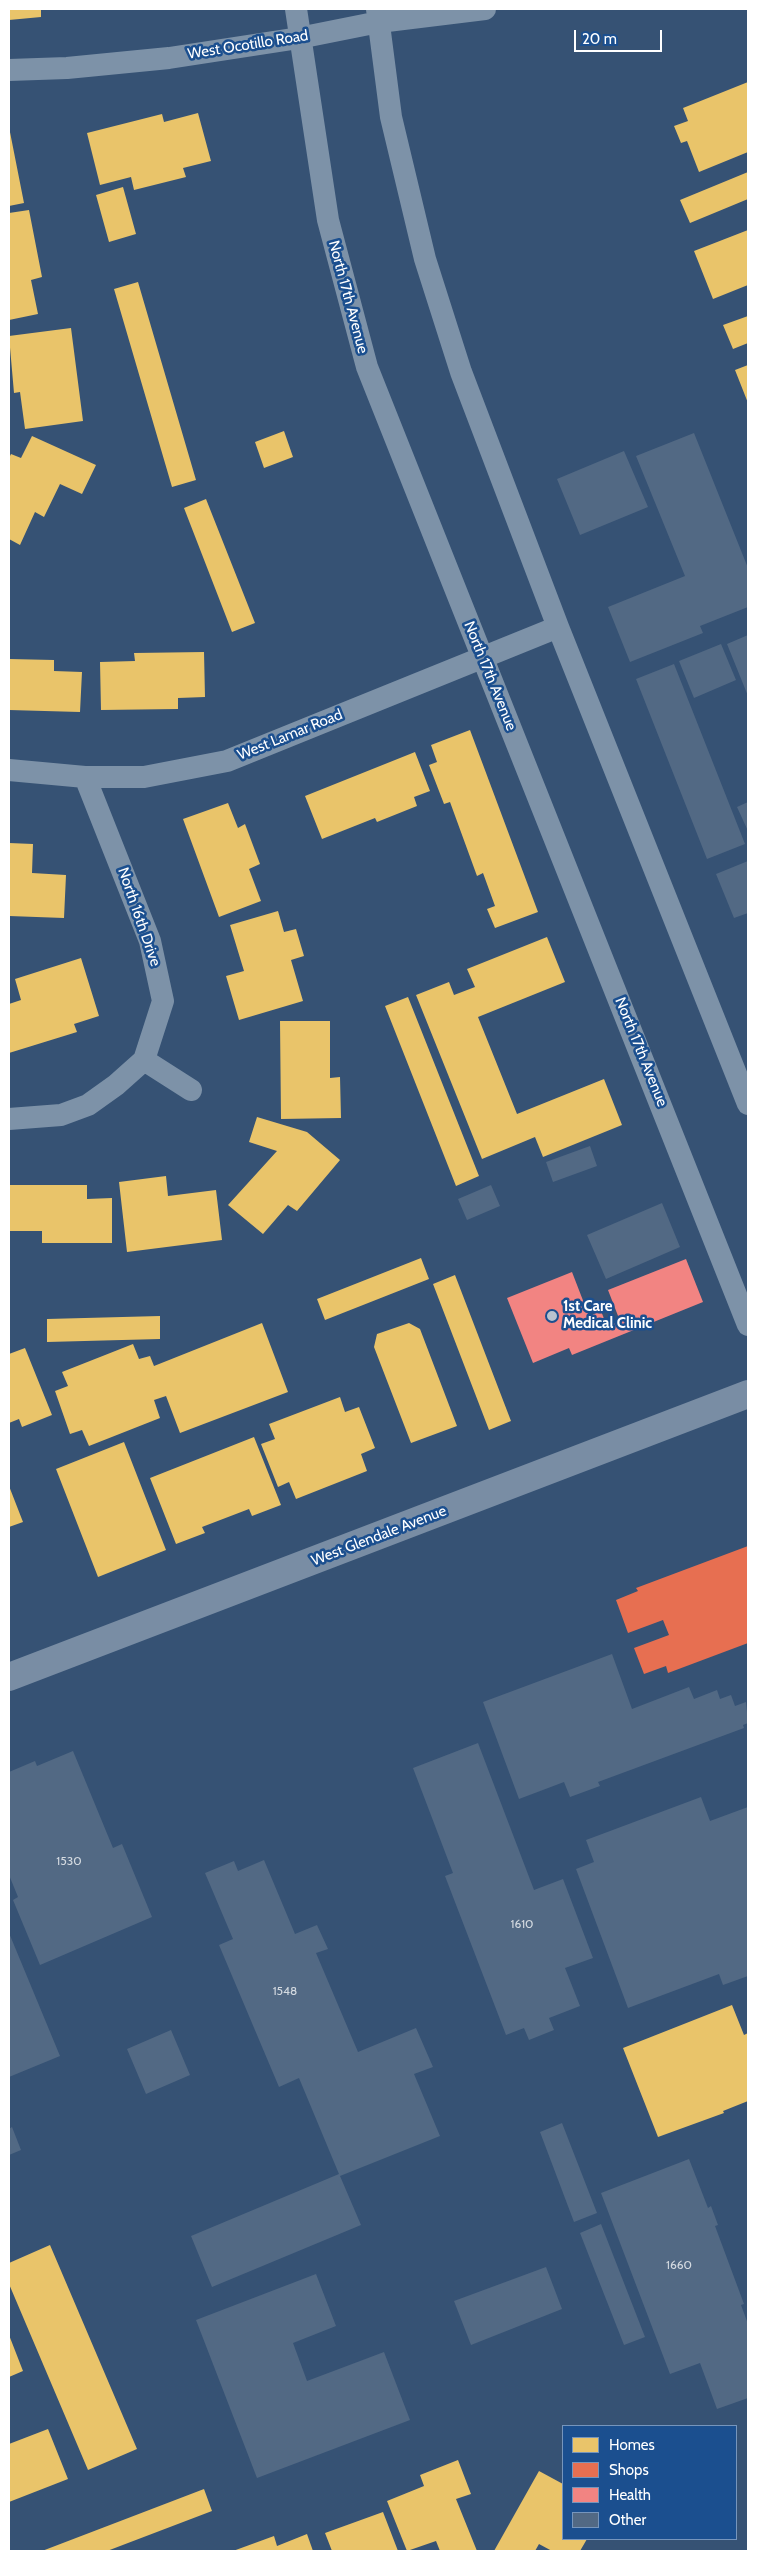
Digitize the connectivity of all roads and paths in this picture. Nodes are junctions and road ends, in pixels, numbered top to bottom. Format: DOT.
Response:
graph roads {
  1 [pos="296,9"];
  2 [pos="485,9"];
  3 [pos="378,15"];
  4 [pos="300,38"];
  5 [pos="9,70"];
  6 [pos="558,627"];
  7 [pos="483,657"];
  8 [pos="9,770"];
  9 [pos="85,777"];
  10 [pos="144,1060"];
  11 [pos="190,1090"];
  12 [pos="748,1104"];
  13 [pos="9,1119"];
  14 [pos="748,1325"];
  15 [pos="748,1394"];
  16 [pos="9,1677"];
  1 -- 4 [label="street, North 17th Avenue"];
  2 -- 3 [label="street, West Ocotillo Road"];
  3 -- 4 [label="street, West Ocotillo Road"];
  3 -- 6 [label="street"];
  4 -- 5 [label="street, West Ocotillo Road"];
  4 -- 7 [label="street, North 17th Avenue"];
  6 -- 7 [label="street, West Lamar Road"];
  6 -- 12 [label="street"];
  7 -- 9 [label="street, West Lamar Road"];
  7 -- 14 [label="street, North 17th Avenue"];
  8 -- 9 [label="street, West Lamar Road"];
  9 -- 10 [label="street, North 16th Drive"];
  10 -- 11 [label="street"];
  10 -- 13 [label="street"];
  15 -- 16 [label="main road, West Glendale Avenue"];
}
